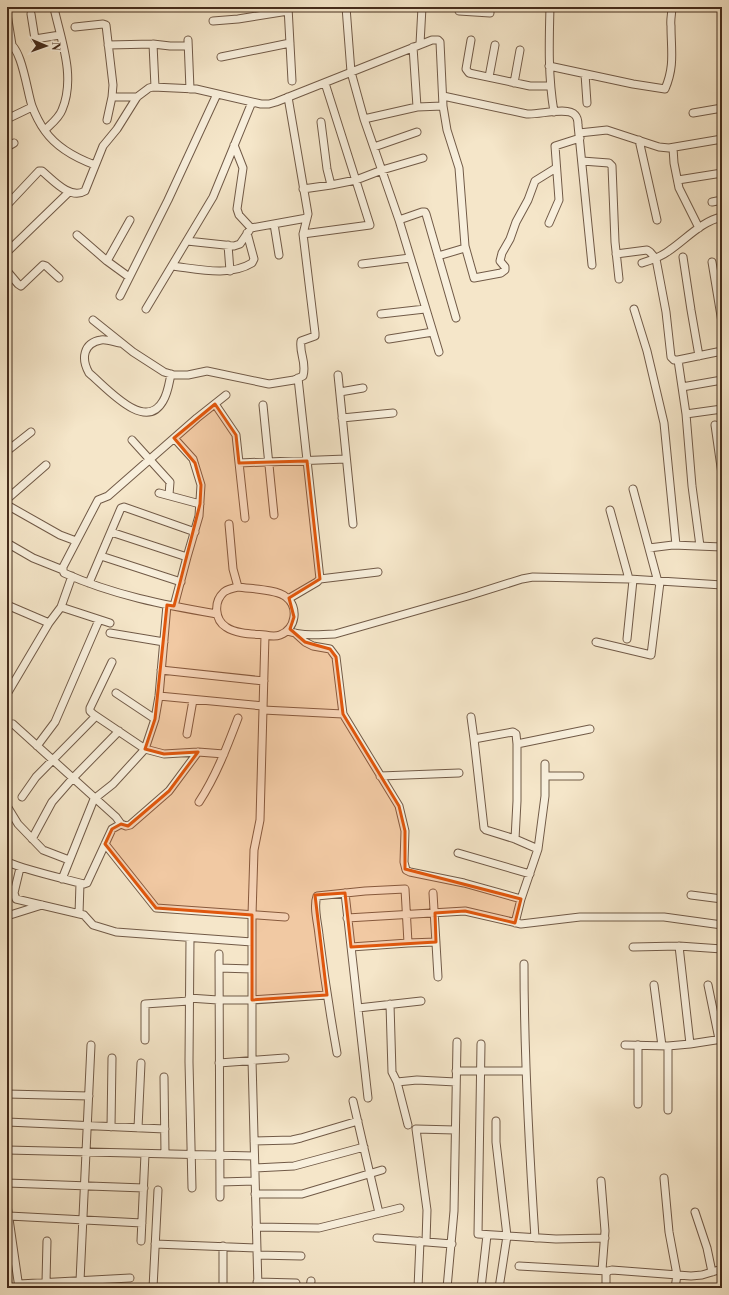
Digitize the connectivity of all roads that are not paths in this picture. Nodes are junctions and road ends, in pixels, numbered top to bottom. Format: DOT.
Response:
graph roads {
  1 [pos="346,7"];
  2 [pos="422,7"];
  3 [pos="490,7"];
  4 [pos="550,7"];
  5 [pos="672,7"];
  6 [pos="54,8"];
  7 [pos="288,9"];
  8 [pos="459,11"];
  9 [pos="7,14"];
  10 [pos="31,14"];
  11 [pos="213,21"];
  12 [pos="75,27"];
  13 [pos="60,35"];
  14 [pos="471,40"];
  15 [pos="10,43"];
  16 [pos="290,43"];
  17 [pos="153,44"];
  18 [pos="108,45"];
  19 [pos="495,45"];
  20 [pos="416,46"];
  21 [pos="520,50"];
  22 [pos="221,57"];
  23 [pos="549,66"];
  24 [pos="350,72"];
  25 [pos="585,74"];
  26 [pos="489,77"];
  27 [pos="292,81"];
  28 [pos="325,83"];
  29 [pos="514,83"];
  30 [pos="550,86"];
  31 [pos="155,87"];
  32 [pos="190,89"];
  33 [pos="217,94"];
  34 [pos="443,96"];
  35 [pos="112,97"];
  36 [pos="138,97"];
  37 [pos="288,98"];
  38 [pos="252,102"];
  39 [pos="587,103"];
  40 [pos="444,106"];
  41 [pos="32,107"];
  42 [pos="418,107"];
  43 [pos="722,108"];
  44 [pos="554,112"];
  45 [pos="693,113"];
  46 [pos="7,119"];
  47 [pos="364,119"];
  48 [pos="107,120"];
  49 [pos="320,122"];
  50 [pos="45,130"];
  51 [pos="417,132"];
  52 [pos="580,136"];
  53 [pos="722,139"];
  54 [pos="639,140"];
  55 [pos="14,143"];
  56 [pos="234,145"];
  57 [pos="7,147"];
  58 [pos="374,147"];
  59 [pos="672,148"];
  60 [pos="423,158"];
  61 [pos="582,161"];
  62 [pos="95,165"];
  63 [pos="556,168"];
  64 [pos="382,170"];
  65 [pos="722,173"];
  66 [pos="356,180"];
  67 [pos="678,180"];
  68 [pos="332,185"];
  69 [pos="303,189"];
  70 [pos="69,192"];
  71 [pos="722,200"];
  72 [pos="712,202"];
  73 [pos="7,206"];
  74 [pos="722,216"];
  75 [pos="307,218"];
  76 [pos="130,220"];
  77 [pos="398,220"];
  78 [pos="657,220"];
  79 [pos="549,223"];
  80 [pos="274,224"];
  81 [pos="699,228"];
  82 [pos="249,231"];
  83 [pos="303,234"];
  84 [pos="77,235"];
  85 [pos="187,241"];
  86 [pos="228,245"];
  87 [pos="465,248"];
  88 [pos="7,252"];
  89 [pos="616,254"];
  90 [pos="279,255"];
  91 [pos="438,256"];
  92 [pos="683,257"];
  93 [pos="410,258"];
  94 [pos="656,259"];
  95 [pos="107,261"];
  96 [pos="712,262"];
  97 [pos="642,263"];
  98 [pos="362,264"];
  99 [pos="592,265"];
  100 [pos="172,266"];
  101 [pos="230,270"];
  102 [pos="7,271"];
  103 [pos="129,277"];
  104 [pos="59,278"];
  105 [pos="619,279"];
  106 [pos="120,296"];
  107 [pos="146,309"];
  108 [pos="426,309"];
  109 [pos="634,309"];
  110 [pos="381,314"];
  111 [pos="456,318"];
  112 [pos="93,320"];
  113 [pos="722,322"];
  114 [pos="433,332"];
  115 [pos="389,339"];
  116 [pos="122,343"];
  117 [pos="439,352"];
  118 [pos="722,352"];
  119 [pos="700,356"];
  120 [pos="678,360"];
  121 [pos="171,374"];
  122 [pos="338,375"];
  123 [pos="298,378"];
  124 [pos="722,380"];
  125 [pos="682,387"];
  126 [pos="363,388"];
  127 [pos="340,392"];
  128 [pos="226,394"];
  129 [pos="215,404"];
  130 [pos="263,405"];
  131 [pos="722,409"];
  132 [pos="393,413"];
  133 [pos="686,414"];
  134 [pos="342,418"];
  135 [pos="715,425"];
  136 [pos="31,432"];
  137 [pos="174,438"];
  138 [pos="132,440"];
  139 [pos="7,451"];
  140 [pos="150,459"];
  141 [pos="346,460"];
  142 [pos="307,461"];
  143 [pos="268,462"];
  144 [pos="239,463"];
  145 [pos="46,465"];
  146 [pos="722,474"];
  147 [pos="633,489"];
  148 [pos="159,492"];
  149 [pos="170,495"];
  150 [pos="7,499"];
  151 [pos="200,504"];
  152 [pos="7,505"];
  153 [pos="610,510"];
  154 [pos="274,516"];
  155 [pos="245,518"];
  156 [pos="229,524"];
  157 [pos="353,524"];
  158 [pos="111,532"];
  159 [pos="195,532"];
  160 [pos="76,541"];
  161 [pos="7,543"];
  162 [pos="676,545"];
  163 [pos="700,546"];
  164 [pos="722,547"];
  165 [pos="649,548"];
  166 [pos="101,556"];
  167 [pos="187,557"];
  168 [pos="63,570"];
  169 [pos="378,572"];
  170 [pos="72,576"];
  171 [pos="320,579"];
  172 [pos="631,579"];
  173 [pos="181,582"];
  174 [pos="659,582"];
  175 [pos="90,583"];
  176 [pos="722,585"];
  177 [pos="238,587"];
  178 [pos="288,599"];
  179 [pos="7,605"];
  180 [pos="170,606"];
  181 [pos="61,607"];
  182 [pos="217,614"];
  183 [pos="99,620"];
  184 [pos="49,623"];
  185 [pos="110,623"];
  186 [pos="287,631"];
  187 [pos="110,633"];
  188 [pos="295,633"];
  189 [pos="265,635"];
  190 [pos="626,639"];
  191 [pos="164,642"];
  192 [pos="596,642"];
  193 [pos="112,662"];
  194 [pos="161,670"];
  195 [pos="264,681"];
  196 [pos="116,693"];
  197 [pos="7,694"];
  198 [pos="158,696"];
  199 [pos="193,700"];
  200 [pos="263,708"];
  201 [pos="343,714"];
  202 [pos="96,716"];
  203 [pos="471,717"];
  204 [pos="238,718"];
  205 [pos="155,719"];
  206 [pos="13,724"];
  207 [pos="590,729"];
  208 [pos="119,731"];
  209 [pos="187,734"];
  210 [pos="474,739"];
  211 [pos="517,744"];
  212 [pos="36,746"];
  213 [pos="145,748"];
  214 [pos="198,752"];
  215 [pos="224,754"];
  216 [pos="53,760"];
  217 [pos="546,764"];
  218 [pos="459,773"];
  219 [pos="380,776"];
  220 [pos="545,776"];
  221 [pos="580,776"];
  222 [pos="73,778"];
  223 [pos="22,797"];
  224 [pos="94,799"];
  225 [pos="199,802"];
  226 [pos="7,806"];
  227 [pos="121,824"];
  228 [pos="32,839"];
  229 [pos="515,839"];
  230 [pos="105,844"];
  231 [pos="538,849"];
  232 [pos="458,853"];
  233 [pos="69,860"];
  234 [pos="7,862"];
  235 [pos="20,868"];
  236 [pos="530,874"];
  237 [pos="62,879"];
  238 [pos="80,883"];
  239 [pos="11,892"];
  240 [pos="345,892"];
  241 [pos="434,893"];
  242 [pos="691,895"];
  243 [pos="521,899"];
  244 [pos="722,899"];
  245 [pos="42,905"];
  246 [pos="434,913"];
  247 [pos="79,914"];
  248 [pos="406,914"];
  249 [pos="252,915"];
  250 [pos="7,916"];
  251 [pos="285,917"];
  252 [pos="347,918"];
  253 [pos="515,923"];
  254 [pos="722,925"];
  255 [pos="190,938"];
  256 [pos="252,942"];
  257 [pos="408,942"];
  258 [pos="436,942"];
  259 [pos="679,946"];
  260 [pos="351,947"];
  261 [pos="633,947"];
  262 [pos="722,949"];
  263 [pos="219,954"];
  264 [pos="524,964"];
  265 [pos="219,968"];
  266 [pos="252,969"];
  267 [pos="438,977"];
  268 [pos="654,985"];
  269 [pos="708,985"];
  270 [pos="327,995"];
  271 [pos="189,1000"];
  272 [pos="218,1000"];
  273 [pos="252,1000"];
  274 [pos="421,1001"];
  275 [pos="390,1004"];
  276 [pos="358,1008"];
  277 [pos="720,1039"];
  278 [pos="145,1040"];
  279 [pos="457,1042"];
  280 [pos="481,1044"];
  281 [pos="690,1044"];
  282 [pos="91,1045"];
  283 [pos="625,1045"];
  284 [pos="638,1045"];
  285 [pos="665,1046"];
  286 [pos="337,1053"];
  287 [pos="112,1058"];
  288 [pos="286,1058"];
  289 [pos="252,1060"];
  290 [pos="219,1063"];
  291 [pos="140,1064"];
  292 [pos="456,1071"];
  293 [pos="480,1071"];
  294 [pos="525,1071"];
  295 [pos="164,1077"];
  296 [pos="397,1082"];
  297 [pos="456,1082"];
  298 [pos="7,1094"];
  299 [pos="89,1096"];
  300 [pos="368,1098"];
  301 [pos="353,1101"];
  302 [pos="638,1104"];
  303 [pos="668,1110"];
  304 [pos="496,1120"];
  305 [pos="358,1121"];
  306 [pos="7,1122"];
  307 [pos="87,1125"];
  308 [pos="408,1125"];
  309 [pos="111,1126"];
  310 [pos="138,1128"];
  311 [pos="165,1129"];
  312 [pos="455,1130"];
  313 [pos="254,1141"];
  314 [pos="364,1147"];
  315 [pos="7,1150"];
  316 [pos="86,1152"];
  317 [pos="145,1154"];
  318 [pos="165,1154"];
  319 [pos="192,1155"];
  320 [pos="220,1155"];
  321 [pos="254,1156"];
  322 [pos="255,1168"];
  323 [pos="382,1170"];
  324 [pos="370,1174"];
  325 [pos="664,1178"];
  326 [pos="255,1181"];
  327 [pos="601,1181"];
  328 [pos="220,1182"];
  329 [pos="7,1183"];
  330 [pos="84,1186"];
  331 [pos="144,1188"];
  332 [pos="192,1188"];
  333 [pos="158,1190"];
  334 [pos="255,1194"];
  335 [pos="220,1197"];
  336 [pos="7,1205"];
  337 [pos="400,1208"];
  338 [pos="695,1212"];
  339 [pos="378,1213"];
  340 [pos="9,1216"];
  341 [pos="83,1220"];
  342 [pos="142,1223"];
  343 [pos="256,1227"];
  344 [pos="9,1233"];
  345 [pos="487,1235"];
  346 [pos="507,1236"];
  347 [pos="377,1238"];
  348 [pos="535,1238"];
  349 [pos="605,1238"];
  350 [pos="47,1241"];
  351 [pos="142,1241"];
  352 [pos="423,1241"];
  353 [pos="155,1244"];
  354 [pos="452,1244"];
  355 [pos="223,1246"];
  356 [pos="257,1252"];
  357 [pos="301,1256"];
  358 [pos="519,1266"];
  359 [pos="722,1269"];
  360 [pos="605,1271"];
  361 [pos="712,1272"];
  362 [pos="676,1275"];
  363 [pos="130,1278"];
  364 [pos="80,1281"];
  365 [pos="46,1282"];
  366 [pos="296,1283"];
  367 [pos="258,1285"];
  368 [pos="19,1286"];
  369 [pos="153,1288"];
  370 [pos="223,1288"];
  371 [pos="418,1288"];
  372 [pos="447,1288"];
  373 [pos="481,1288"];
  374 [pos="499,1288"];
  375 [pos="606,1288"];
  376 [pos="675,1288"];
  1 -- 24 [label="street"];
  2 -- 20 [label="street"];
  3 -- 8 [label="street"];
  4 -- 23 [label="street"];
  5 -- 25 [label="street"];
  6 -- 13 [label="street"];
  7 -- 11 [label="street"];
  7 -- 16 [label="street"];
  9 -- 15 [label="street"];
  10 -- 13 [label="street"];
  12 -- 18 [label="street"];
  13 -- 50 [label="street"];
  14 -- 26 [label="street"];
  15 -- 41 [label="street"];
  16 -- 22 [label="street"];
  16 -- 27 [label="street"];
  17 -- 18 [label="street"];
  17 -- 31 [label="street"];
  17 -- 32 [label="street"];
  18 -- 35 [label="street"];
  19 -- 26 [label="street"];
  20 -- 24 [label="street"];
  20 -- 34 [label="street"];
  20 -- 42 [label="street"];
  21 -- 29 [label="street"];
  23 -- 25 [label="street"];
  23 -- 30 [label="street"];
  24 -- 28 [label="street"];
  24 -- 47 [label="street"];
  25 -- 39 [label="street"];
  26 -- 29 [label="street"];
  28 -- 37 [label="street"];
  28 -- 66 [label="street"];
  29 -- 30 [label="street"];
  30 -- 44 [label="street"];
  31 -- 32 [label="street"];
  31 -- 36 [label="street"];
  32 -- 33 [label="street"];
  33 -- 38 [label="street"];
  33 -- 103 [label="street"];
  34 -- 40 [label="street"];
  34 -- 44 [label="street"];
  35 -- 36 [label="street"];
  35 -- 48 [label="street"];
  36 -- 62 [label="street"];
  37 -- 38 [label="street"];
  37 -- 69 [label="street"];
  38 -- 56 [label="street"];
  40 -- 42 [label="street"];
  40 -- 87 [label="street"];
  41 -- 46 [label="street"];
  41 -- 50 [label="street"];
  42 -- 47 [label="street"];
  43 -- 45 [label="street"];
  44 -- 52 [label="street"];
  47 -- 58 [label="street"];
  49 -- 68 [label="street"];
  50 -- 62 [label="street"];
  51 -- 58 [label="street"];
  52 -- 54 [label="street"];
  52 -- 61 [label="street"];
  52 -- 63 [label="street"];
  53 -- 59 [label="street"];
  54 -- 59 [label="street"];
  54 -- 78 [label="street"];
  55 -- 57 [label="street"];
  56 -- 82 [label="street"];
  56 -- 85 [label="street"];
  58 -- 64 [label="street"];
  59 -- 67 [label="street"];
  60 -- 64 [label="street"];
  61 -- 89 [label="street"];
  61 -- 99 [label="street"];
  62 -- 70 [label="street"];
  63 -- 79 [label="street"];
  63 -- 87 [label="street"];
  64 -- 66 [label="street"];
  64 -- 77 [label="street"];
  65 -- 67 [label="street"];
  66 -- 68 [label="street"];
  66 -- 83 [label="street"];
  67 -- 81 [label="street"];
  68 -- 69 [label="street"];
  69 -- 75 [label="street"];
  70 -- 73 [label="street"];
  70 -- 88 [label="street"];
  71 -- 72 [label="street"];
  74 -- 81 [label="street"];
  75 -- 80 [label="street"];
  75 -- 83 [label="street"];
  76 -- 95 [label="street"];
  77 -- 91 [label="street"];
  77 -- 93 [label="street"];
  80 -- 82 [label="street"];
  80 -- 90 [label="street"];
  81 -- 94 [label="street"];
  82 -- 86 [label="street"];
  82 -- 101 [label="street"];
  83 -- 123 [label="street"];
  84 -- 95 [label="street"];
  85 -- 86 [label="street"];
  85 -- 100 [label="street"];
  86 -- 101 [label="street"];
  87 -- 91 [label="street"];
  89 -- 94 [label="street"];
  89 -- 105 [label="street"];
  91 -- 111 [label="street"];
  92 -- 119 [label="street"];
  93 -- 98 [label="street"];
  93 -- 108 [label="street"];
  94 -- 97 [label="street"];
  94 -- 120 [label="street"];
  95 -- 103 [label="street"];
  96 -- 113 [label="street"];
  100 -- 101 [label="street"];
  100 -- 107 [label="street"];
  102 -- 104 [label="street"];
  103 -- 106 [label="street"];
  108 -- 110 [label="street"];
  108 -- 114 [label="street"];
  109 -- 162 [label="street"];
  112 -- 116 [label="street"];
  114 -- 115 [label="street"];
  114 -- 117 [label="street"];
  116 -- 121 [label="street"];
  116 -- 121 [label="street"];
  118 -- 119 [label="street"];
  119 -- 120 [label="street"];
  120 -- 125 [label="street"];
  121 -- 123 [label="street"];
  122 -- 127 [label="street"];
  123 -- 142 [label="street"];
  124 -- 125 [label="street"];
  125 -- 133 [label="street"];
  126 -- 127 [label="street"];
  127 -- 134 [label="street"];
  128 -- 129 [label="street"];
  129 -- 137 [label="street"];
  129 -- 144 [label="street"];
  130 -- 143 [label="street"];
  131 -- 133 [label="street"];
  132 -- 134 [label="street"];
  133 -- 163 [label="street"];
  134 -- 141 [label="street"];
  135 -- 146 [label="street"];
  136 -- 139 [label="street"];
  137 -- 140 [label="street"];
  137 -- 151 [label="street"];
  138 -- 140 [label="street"];
  140 -- 149 [label="street"];
  140 -- 160 [label="street"];
  141 -- 142 [label="street"];
  141 -- 157 [label="street"];
  142 -- 143 [label="street"];
  142 -- 171 [label="street"];
  143 -- 144 [label="street"];
  143 -- 154 [label="street"];
  144 -- 155 [label="street"];
  145 -- 150 [label="street"];
  147 -- 165 [label="street"];
  148 -- 149 [label="street"];
  149 -- 151 [label="street"];
  151 -- 159 [label="street"];
  152 -- 160 [label="street"];
  153 -- 172 [label="street"];
  156 -- 177 [label="street"];
  158 -- 159 [label="street"];
  158 -- 166 [label="street"];
  158 -- 167 [label="street"];
  159 -- 167 [label="street"];
  160 -- 168 [label="street"];
  161 -- 168 [label="street"];
  162 -- 163 [label="street"];
  162 -- 165 [label="street"];
  163 -- 164 [label="street"];
  165 -- 174 [label="street"];
  166 -- 173 [label="street"];
  166 -- 175 [label="street"];
  167 -- 173 [label="street"];
  168 -- 170 [label="street"];
  169 -- 171 [label="street"];
  170 -- 175 [label="street"];
  170 -- 181 [label="street"];
  171 -- 178 [label="street"];
  172 -- 174 [label="street"];
  172 -- 188 [label="street"];
  172 -- 190 [label="street"];
  173 -- 180 [label="street"];
  174 -- 176 [label="street"];
  174 -- 192 [label="street"];
  175 -- 180 [label="street"];
  177 -- 178 [label="street"];
  177 -- 182 [label="street"];
  178 -- 186 [label="street"];
  179 -- 184 [label="street"];
  180 -- 182 [label="street"];
  180 -- 191 [label="street"];
  181 -- 183 [label="street"];
  181 -- 184 [label="street"];
  182 -- 189 [label="street"];
  183 -- 185 [label="street"];
  183 -- 212 [label="street"];
  184 -- 197 [label="street"];
  186 -- 188 [label="street"];
  186 -- 189 [label="street"];
  187 -- 191 [label="street"];
  188 -- 201 [label="street"];
  189 -- 195 [label="street"];
  191 -- 194 [label="street"];
  193 -- 202 [label="street"];
  194 -- 195 [label="street"];
  194 -- 198 [label="street"];
  195 -- 200 [label="street"];
  196 -- 205 [label="street"];
  198 -- 199 [label="street"];
  198 -- 205 [label="street"];
  199 -- 200 [label="street"];
  199 -- 209 [label="street"];
  200 -- 201 [label="street"];
  200 -- 249 [label="street"];
  201 -- 219 [label="street"];
  202 -- 208 [label="street"];
  202 -- 216 [label="street"];
  203 -- 210 [label="street"];
  204 -- 215 [label="street"];
  205 -- 213 [label="street"];
  206 -- 212 [label="street"];
  207 -- 211 [label="street"];
  208 -- 213 [label="street"];
  208 -- 222 [label="street"];
  210 -- 211 [label="street"];
  210 -- 229 [label="street"];
  211 -- 229 [label="street"];
  212 -- 216 [label="street"];
  213 -- 214 [label="street"];
  213 -- 224 [label="street"];
  214 -- 215 [label="street"];
  214 -- 227 [label="street"];
  215 -- 225 [label="street"];
  216 -- 222 [label="street"];
  216 -- 223 [label="street"];
  217 -- 220 [label="street"];
  218 -- 219 [label="street"];
  219 -- 243 [label="street"];
  220 -- 221 [label="street"];
  220 -- 231 [label="street"];
  222 -- 224 [label="street"];
  222 -- 228 [label="street"];
  224 -- 227 [label="street"];
  224 -- 233 [label="street"];
  226 -- 228 [label="street"];
  227 -- 230 [label="street"];
  228 -- 233 [label="street"];
  229 -- 231 [label="street"];
  230 -- 238 [label="street"];
  230 -- 249 [label="street"];
  231 -- 236 [label="street"];
  232 -- 236 [label="street"];
  233 -- 237 [label="street"];
  234 -- 235 [label="street"];
  235 -- 237 [label="street"];
  235 -- 239 [label="street"];
  236 -- 243 [label="street"];
  237 -- 238 [label="street"];
  238 -- 247 [label="street"];
  239 -- 245 [label="street"];
  240 -- 248 [label="street"];
  240 -- 252 [label="street"];
  240 -- 270 [label="street"];
  241 -- 246 [label="street"];
  242 -- 244 [label="street"];
  243 -- 253 [label="street"];
  245 -- 247 [label="street"];
  245 -- 250 [label="street"];
  246 -- 248 [label="street"];
  246 -- 253 [label="street"];
  246 -- 258 [label="street"];
  247 -- 255 [label="street"];
  248 -- 252 [label="street"];
  248 -- 257 [label="street"];
  249 -- 251 [label="street"];
  249 -- 256 [label="street"];
  252 -- 260 [label="street"];
  253 -- 254 [label="street"];
  255 -- 256 [label="street"];
  255 -- 271 [label="street"];
  256 -- 266 [label="street"];
  257 -- 258 [label="street"];
  257 -- 260 [label="street"];
  258 -- 267 [label="street"];
  259 -- 261 [label="street"];
  259 -- 262 [label="street"];
  259 -- 281 [label="street"];
  260 -- 276 [label="street"];
  263 -- 265 [label="street"];
  264 -- 294 [label="street"];
  265 -- 266 [label="street"];
  265 -- 272 [label="street"];
  266 -- 273 [label="street"];
  268 -- 285 [label="street"];
  269 -- 277 [label="street"];
  270 -- 273 [label="street"];
  270 -- 286 [label="street"];
  271 -- 272 [label="street"];
  271 -- 278 [label="street"];
  271 -- 319 [label="street"];
  272 -- 273 [label="street"];
  272 -- 290 [label="street"];
  273 -- 289 [label="street"];
  274 -- 275 [label="street"];
  275 -- 276 [label="street"];
  275 -- 296 [label="street"];
  276 -- 300 [label="street"];
  277 -- 281 [label="street"];
  279 -- 292 [label="street"];
  280 -- 293 [label="street"];
  281 -- 285 [label="street"];
  282 -- 299 [label="street"];
  283 -- 284 [label="street"];
  284 -- 285 [label="street"];
  284 -- 302 [label="street"];
  285 -- 303 [label="street"];
  287 -- 309 [label="street"];
  288 -- 289 [label="street"];
  289 -- 290 [label="street"];
  289 -- 313 [label="street"];
  290 -- 320 [label="street"];
  291 -- 310 [label="street"];
  292 -- 293 [label="street"];
  292 -- 297 [label="street"];
  293 -- 294 [label="street"];
  293 -- 345 [label="street"];
  294 -- 348 [label="street"];
  295 -- 311 [label="street"];
  296 -- 297 [label="street"];
  296 -- 308 [label="street"];
  297 -- 312 [label="street"];
  298 -- 299 [label="street"];
  299 -- 307 [label="street"];
  301 -- 305 [label="street"];
  304 -- 346 [label="street"];
  305 -- 313 [label="street"];
  305 -- 314 [label="street"];
  306 -- 307 [label="street"];
  307 -- 309 [label="street"];
  307 -- 316 [label="street"];
  309 -- 310 [label="street"];
  310 -- 311 [label="street"];
  311 -- 318 [label="street"];
  312 -- 352 [label="street"];
  312 -- 354 [label="street"];
  313 -- 321 [label="street"];
  314 -- 322 [label="street"];
  314 -- 324 [label="street"];
  315 -- 316 [label="street"];
  316 -- 317 [label="street"];
  316 -- 330 [label="street"];
  317 -- 318 [label="street"];
  317 -- 331 [label="street"];
  318 -- 319 [label="street"];
  319 -- 320 [label="street"];
  319 -- 332 [label="street"];
  320 -- 321 [label="street"];
  320 -- 328 [label="street"];
  321 -- 322 [label="street"];
  322 -- 326 [label="street"];
  323 -- 324 [label="street"];
  324 -- 334 [label="street"];
  324 -- 339 [label="street"];
  325 -- 362 [label="street"];
  326 -- 328 [label="street"];
  326 -- 334 [label="street"];
  327 -- 349 [label="street"];
  328 -- 335 [label="street"];
  329 -- 330 [label="street"];
  330 -- 331 [label="street"];
  330 -- 341 [label="street"];
  331 -- 342 [label="street"];
  333 -- 353 [label="street"];
  334 -- 343 [label="street"];
  336 -- 340 [label="street"];
  337 -- 339 [label="street"];
  338 -- 361 [label="street"];
  339 -- 343 [label="street"];
  340 -- 341 [label="street"];
  340 -- 344 [label="street"];
  341 -- 342 [label="street"];
  341 -- 364 [label="street"];
  342 -- 351 [label="street"];
  343 -- 356 [label="street"];
  344 -- 368 [label="street"];
  345 -- 346 [label="street"];
  345 -- 373 [label="street"];
  346 -- 348 [label="street"];
  346 -- 374 [label="street"];
  347 -- 352 [label="street"];
  348 -- 349 [label="street"];
  349 -- 360 [label="street"];
  350 -- 365 [label="street"];
  352 -- 354 [label="street"];
  352 -- 371 [label="street"];
  353 -- 355 [label="street"];
  353 -- 369 [label="street"];
  354 -- 372 [label="street"];
  355 -- 356 [label="street"];
  355 -- 370 [label="street"];
  356 -- 357 [label="street"];
  356 -- 367 [label="street"];
  358 -- 360 [label="street"];
  359 -- 361 [label="street"];
  360 -- 362 [label="street"];
  360 -- 375 [label="street"];
  361 -- 362 [label="street"];
  362 -- 376 [label="street"];
  363 -- 364 [label="street"];
  364 -- 365 [label="street"];
  365 -- 368 [label="street"];
  366 -- 367 [label="street"];
}
